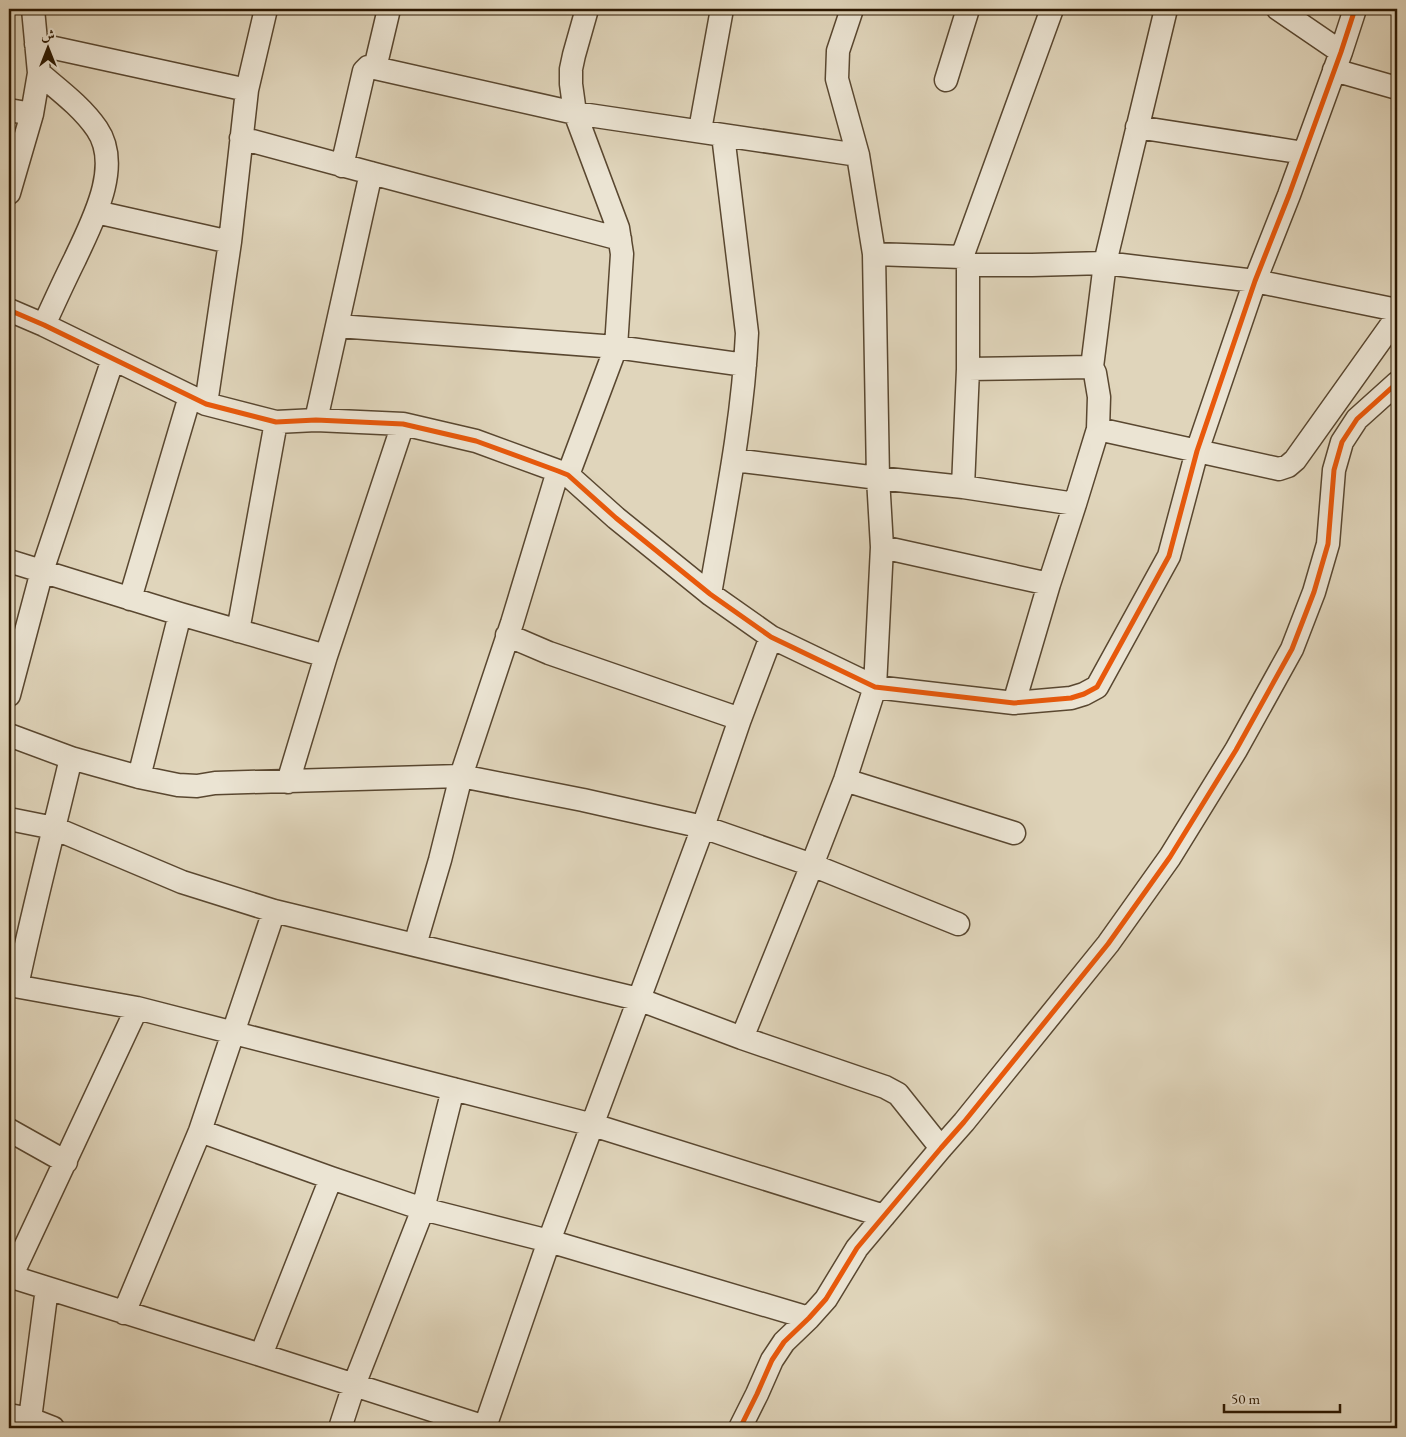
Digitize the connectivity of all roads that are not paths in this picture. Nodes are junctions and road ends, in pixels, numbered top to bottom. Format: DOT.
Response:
graph roads {
  1 [pos="33,9"];
  2 [pos="266,9"];
  3 [pos="389,9"];
  4 [pos="722,9"];
  5 [pos="852,9"];
  6 [pos="968,9"];
  7 [pos="1052,9"];
  8 [pos="1166,9"];
  9 [pos="1278,9"];
  10 [pos="1355,9"];
  11 [pos="581,10"];
  12 [pos="36,44"];
  13 [pos="1338,61"];
  14 [pos="375,68"];
  15 [pos="39,73"];
  16 [pos="946,80"];
  17 [pos="247,90"];
  18 [pos="1394,90"];
  19 [pos="9,110"];
  20 [pos="576,112"];
  21 [pos="32,114"];
  22 [pos="1137,127"];
  23 [pos="700,130"];
  24 [pos="723,135"];
  25 [pos="241,138"];
  26 [pos="1304,153"];
  27 [pos="858,155"];
  28 [pos="342,166"];
  29 [pos="371,174"];
  30 [pos="9,193"];
  31 [pos="96,212"];
  32 [pos="620,239"];
  33 [pos="230,242"];
  34 [pos="874,254"];
  35 [pos="965,261"];
  36 [pos="1105,263"];
  37 [pos="1255,281"];
  38 [pos="9,310"];
  39 [pos="1397,310"];
  40 [pos="1397,318"];
  41 [pos="44,325"];
  42 [pos="338,326"];
  43 [pos="616,347"];
  44 [pos="113,359"];
  45 [pos="745,365"];
  46 [pos="1092,367"];
  47 [pos="968,369"];
  48 [pos="1397,383"];
  49 [pos="198,400"];
  50 [pos="316,420"];
  51 [pos="276,422"];
  52 [pos="403,424"];
  53 [pos="1098,428"];
  54 [pos="1198,450"];
  55 [pos="734,460"];
  56 [pos="563,473"];
  57 [pos="878,478"];
  58 [pos="963,487"];
  59 [pos="1075,504"];
  60 [pos="882,547"];
  61 [pos="9,561"];
  62 [pos="42,571"];
  63 [pos="1049,584"];
  64 [pos="710,594"];
  65 [pos="130,599"];
  66 [pos="180,614"];
  67 [pos="238,631"];
  68 [pos="508,635"];
  69 [pos="771,637"];
  70 [pos="326,656"];
  71 [pos="875,687"];
  72 [pos="9,695"];
  73 [pos="1014,703"];
  74 [pos="740,719"];
  75 [pos="9,735"];
  76 [pos="71,758"];
  77 [pos="461,776"];
  78 [pos="139,777"];
  79 [pos="845,780"];
  80 [pos="288,782"];
  81 [pos="9,818"];
  82 [pos="703,827"];
  83 [pos="54,828"];
  84 [pos="1014,833"];
  85 [pos="812,865"];
  86 [pos="274,911"];
  87 [pos="958,924"];
  88 [pos="415,945"];
  89 [pos="13,986"];
  90 [pos="638,999"];
  91 [pos="137,1008"];
  92 [pos="233,1032"];
  93 [pos="742,1038"];
  94 [pos="453,1089"];
  95 [pos="593,1125"];
  96 [pos="9,1130"];
  97 [pos="200,1131"];
  98 [pos="941,1148"];
  99 [pos="66,1162"];
  100 [pos="331,1178"];
  101 [pos="423,1209"];
  102 [pos="884,1216"];
  103 [pos="549,1241"];
  104 [pos="10,1277"];
  105 [pos="47,1288"];
  106 [pos="124,1313"];
  107 [pos="809,1318"];
  108 [pos="260,1355"];
  109 [pos="354,1385"];
  110 [pos="19,1417"];
  111 [pos="53,1428"];
  112 [pos="340,1428"];
  113 [pos="486,1428"];
  114 [pos="740,1428"];
  1 -- 12 [label="street"];
  2 -- 17 [label="street"];
  3 -- 14 [label="street"];
  4 -- 23 [label="street"];
  5 -- 27 [label="street"];
  6 -- 16 [label="street"];
  7 -- 35 [label="street"];
  8 -- 22 [label="street"];
  9 -- 13 [label="street"];
  10 -- 13 [label="street"];
  11 -- 20 [label="street"];
  12 -- 15 [label="street"];
  12 -- 17 [label="street"];
  13 -- 18 [label="street"];
  13 -- 26 [label="street"];
  14 -- 20 [label="street"];
  14 -- 28 [label="street"];
  15 -- 21 [label="street"];
  15 -- 31 [label="street"];
  17 -- 25 [label="street"];
  19 -- 21 [label="street"];
  20 -- 23 [label="street"];
  20 -- 32 [label="street"];
  21 -- 30 [label="street"];
  22 -- 26 [label="street"];
  22 -- 36 [label="street"];
  23 -- 24 [label="street"];
  24 -- 27 [label="street"];
  24 -- 45 [label="street"];
  25 -- 28 [label="street"];
  25 -- 33 [label="street"];
  26 -- 37 [label="street"];
  27 -- 34 [label="street"];
  28 -- 29 [label="street"];
  29 -- 32 [label="street"];
  29 -- 42 [label="street"];
  31 -- 33 [label="street"];
  31 -- 41 [label="street"];
  32 -- 43 [label="street"];
  33 -- 49 [label="street"];
  34 -- 35 [label="street"];
  34 -- 57 [label="street"];
  35 -- 36 [label="street"];
  35 -- 47 [label="street"];
  36 -- 37 [label="street"];
  36 -- 46 [label="street"];
  37 -- 39 [label="street"];
  37 -- 54 [label="street"];
  38 -- 41 [label="street"];
  40 -- 54 [label="street"];
  41 -- 44 [label="street"];
  42 -- 43 [label="street"];
  42 -- 50 [label="street"];
  43 -- 45 [label="street"];
  43 -- 56 [label="street"];
  44 -- 49 [label="street"];
  44 -- 62 [label="street"];
  45 -- 55 [label="street"];
  46 -- 47 [label="street"];
  46 -- 53 [label="street"];
  47 -- 58 [label="street"];
  48 -- 98 [label="street"];
  49 -- 51 [label="street"];
  49 -- 65 [label="street"];
  50 -- 51 [label="street"];
  50 -- 52 [label="street"];
  51 -- 67 [label="street"];
  52 -- 56 [label="street"];
  52 -- 70 [label="street"];
  53 -- 54 [label="street"];
  53 -- 59 [label="street"];
  54 -- 73 [label="street"];
  55 -- 57 [label="street"];
  55 -- 64 [label="street"];
  56 -- 64 [label="street"];
  56 -- 68 [label="street"];
  57 -- 58 [label="street"];
  57 -- 60 [label="street"];
  58 -- 59 [label="street"];
  59 -- 63 [label="street"];
  60 -- 63 [label="street"];
  60 -- 71 [label="street"];
  61 -- 62 [label="street"];
  62 -- 65 [label="street"];
  62 -- 72 [label="street"];
  63 -- 73 [label="street"];
  64 -- 69 [label="street"];
  65 -- 66 [label="street"];
  66 -- 67 [label="street"];
  66 -- 78 [label="street"];
  67 -- 70 [label="street"];
  68 -- 74 [label="street"];
  68 -- 77 [label="street"];
  69 -- 71 [label="street"];
  69 -- 74 [label="street"];
  70 -- 80 [label="street"];
  71 -- 73 [label="street"];
  71 -- 79 [label="street"];
  74 -- 82 [label="street"];
  75 -- 76 [label="street"];
  76 -- 78 [label="street"];
  76 -- 83 [label="street"];
  77 -- 80 [label="street"];
  77 -- 82 [label="street"];
  77 -- 88 [label="street"];
  78 -- 80 [label="street"];
  79 -- 84 [label="street"];
  79 -- 85 [label="street"];
  81 -- 83 [label="street"];
  82 -- 85 [label="street"];
  82 -- 90 [label="street"];
  83 -- 86 [label="street"];
  83 -- 89 [label="street"];
  85 -- 87 [label="street"];
  85 -- 93 [label="street"];
  86 -- 88 [label="street"];
  86 -- 92 [label="street"];
  88 -- 90 [label="street"];
  89 -- 91 [label="street"];
  90 -- 93 [label="street"];
  90 -- 95 [label="street"];
  91 -- 92 [label="street"];
  91 -- 99 [label="street"];
  92 -- 94 [label="street"];
  92 -- 97 [label="street"];
  93 -- 98 [label="street"];
  94 -- 95 [label="street"];
  94 -- 101 [label="street"];
  95 -- 102 [label="street"];
  95 -- 103 [label="street"];
  96 -- 99 [label="street"];
  97 -- 100 [label="street"];
  97 -- 106 [label="street"];
  98 -- 102 [label="street"];
  99 -- 104 [label="street"];
  100 -- 101 [label="street"];
  100 -- 108 [label="street"];
  101 -- 103 [label="street"];
  101 -- 109 [label="street"];
  102 -- 107 [label="street"];
  103 -- 107 [label="street"];
  103 -- 113 [label="street"];
  104 -- 105 [label="street"];
  105 -- 106 [label="street"];
  105 -- 110 [label="street"];
  106 -- 108 [label="street"];
  107 -- 114 [label="street"];
  108 -- 109 [label="street"];
  109 -- 112 [label="street"];
  109 -- 113 [label="street"];
  110 -- 111 [label="street"];
}
